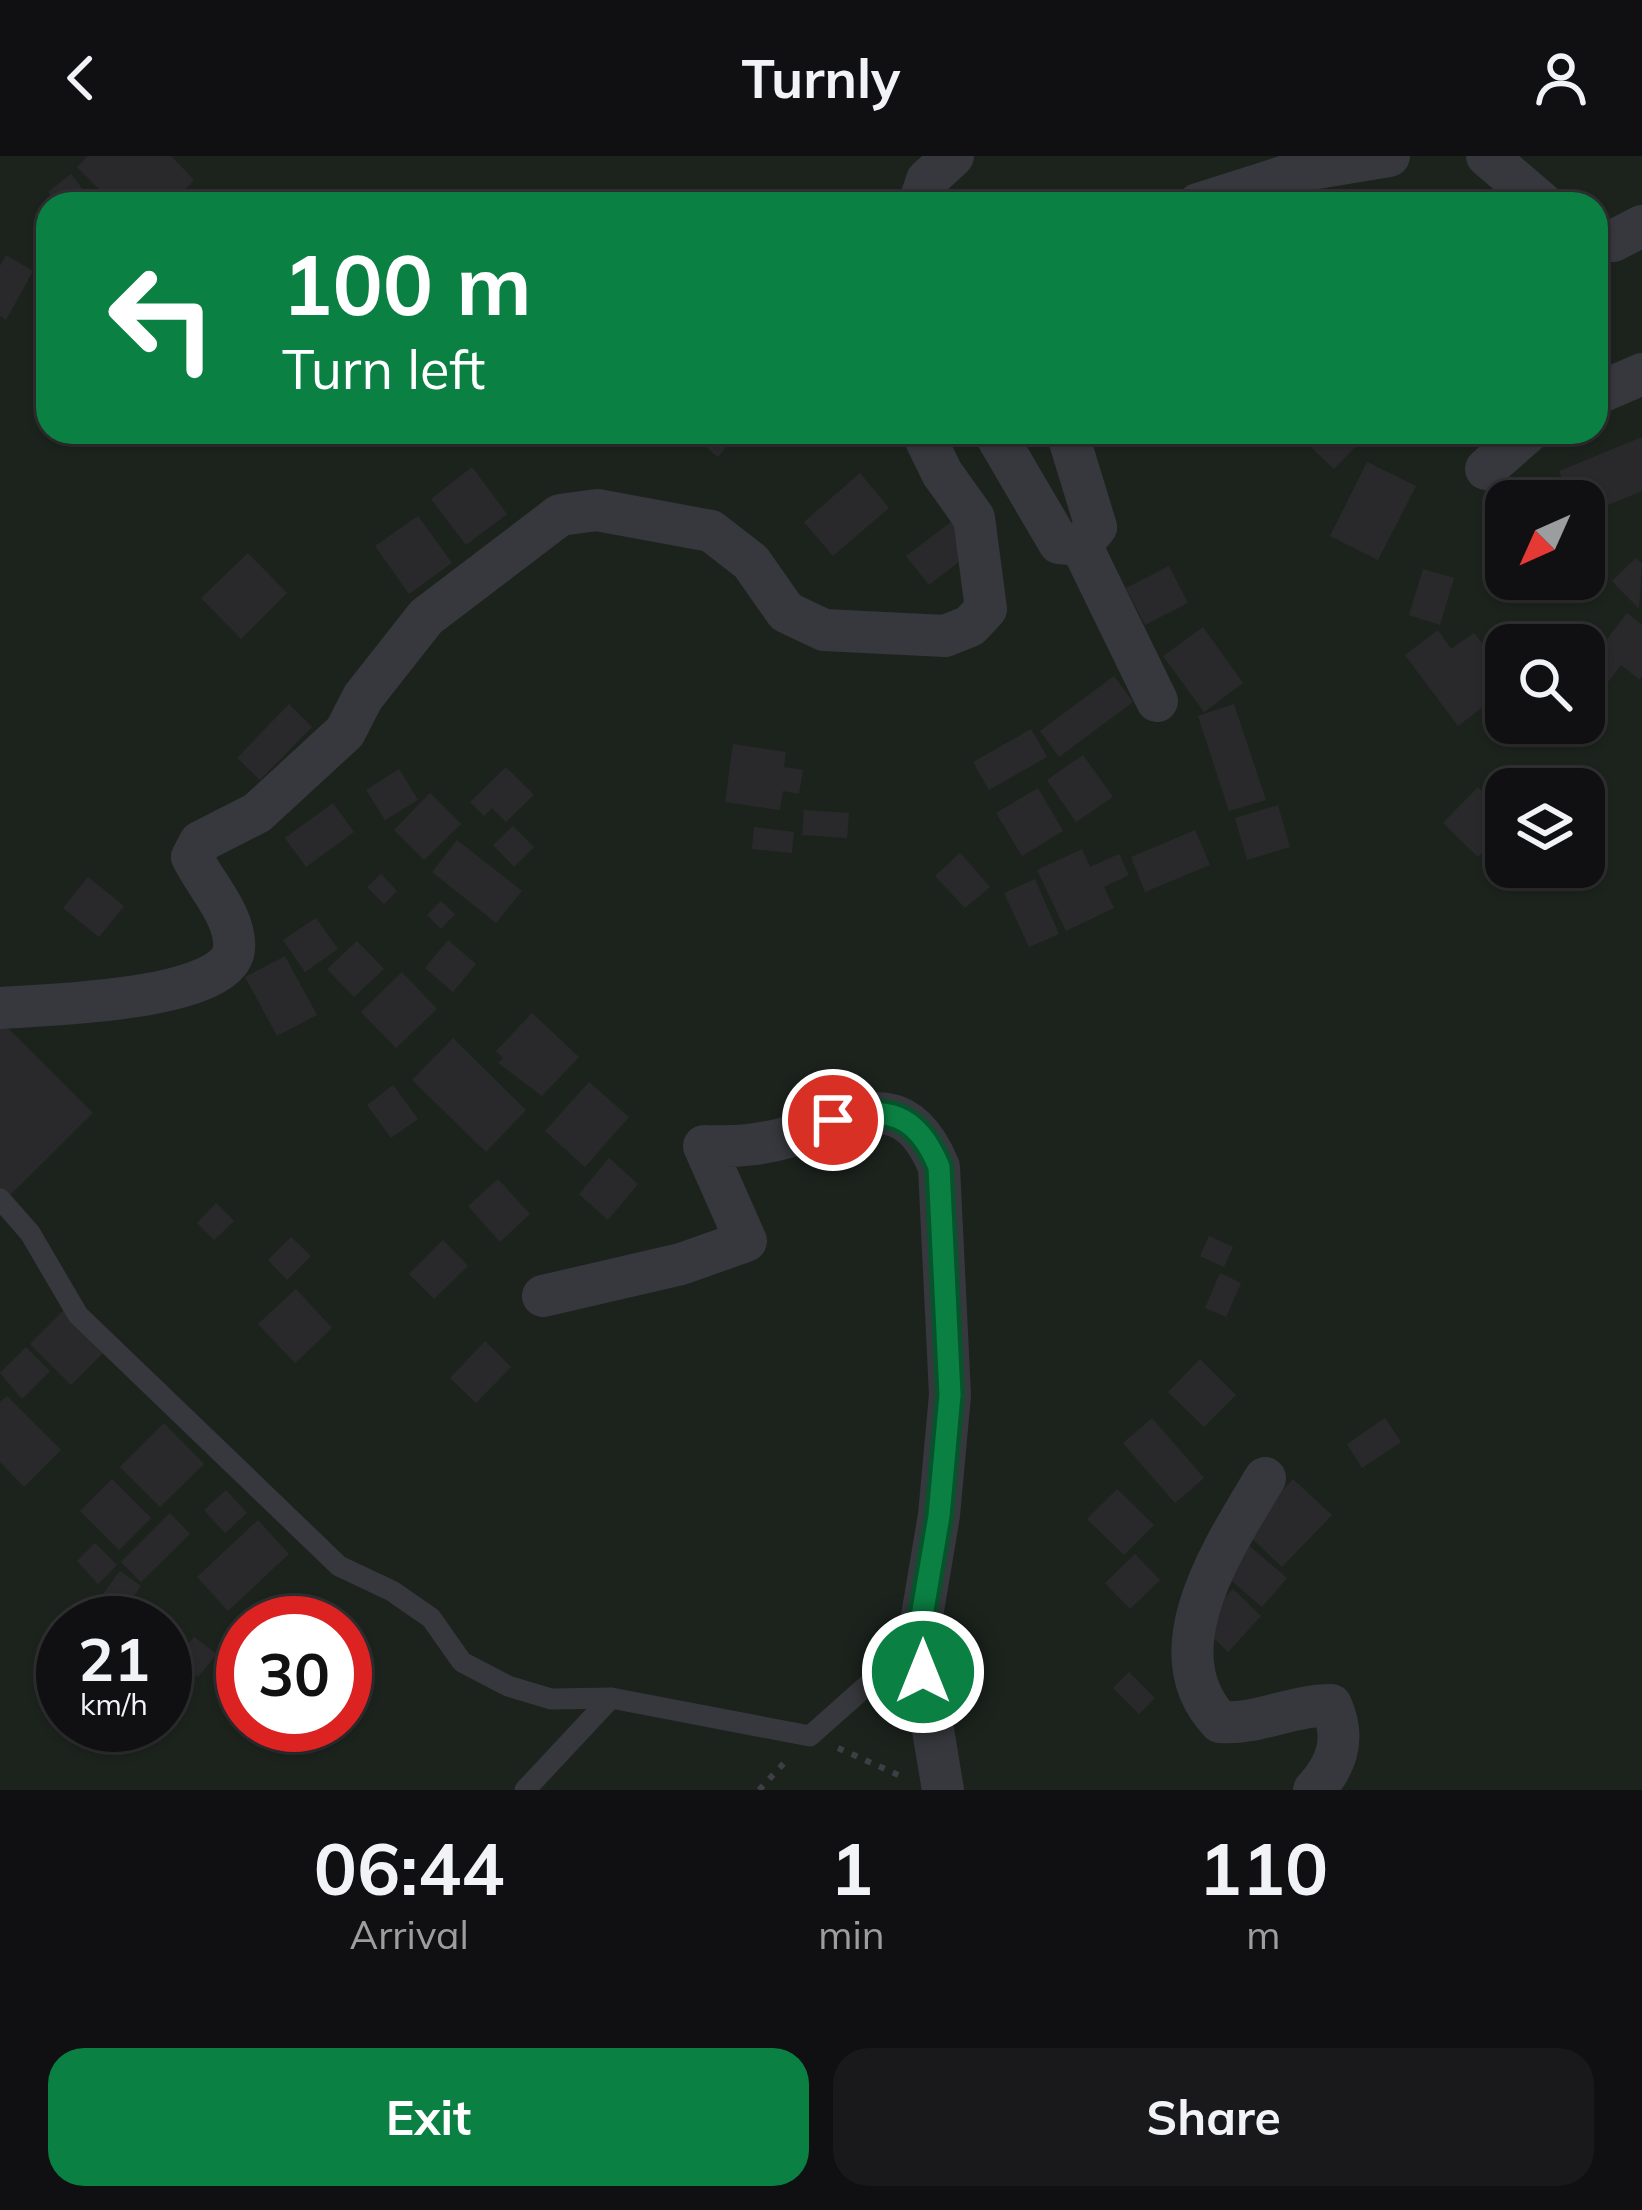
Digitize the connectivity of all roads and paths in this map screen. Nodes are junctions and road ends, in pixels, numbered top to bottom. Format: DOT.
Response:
graph roads {
  1 [pos="953,156"];
  2 [pos="1389,156"];
  3 [pos="1487,156"];
  4 [pos="923,192"];
  5 [pos="1236,192"];
  6 [pos="1530,192"];
  7 [pos="1642,374"];
  8 [pos="1608,389"];
  9 [pos="928,444"];
  10 [pos="1001,444"];
  11 [pos="1071,444"];
  12 [pos="1514,444"];
  13 [pos="1486,469"];
  14 [pos="1082,545"];
  15 [pos="1157,701"];
  16 [pos="0,1008"];
  17 [pos="0,1198"];
  18 [pos="542,1296"];
  19 [pos="1264,1478"];
  20 [pos="918,1640"];
  21 [pos="611,1699"];
  22 [pos="810,1736"];
  23 [pos="927,1786"];
  24 [pos="525,1790"];
  25 [pos="759,1790"];
  26 [pos="1314,1790"];
  1 -- 4 [label="street"];
  2 -- 5 [label="street"];
  3 -- 6 [label="street"];
  7 -- 8 [label="street"];
  9 -- 16 [label="street"];
  10 -- 14 [label="street"];
  11 -- 14 [label="street"];
  12 -- 13 [label="street"];
  14 -- 15 [label="street"];
  17 -- 21 [label="lane"];
  18 -- 20 [label="street"];
  19 -- 26 [label="street"];
  20 -- 22 [label="lane"];
  20 -- 23 [label="street"];
  21 -- 22 [label="lane"];
  21 -- 24 [label="lane"];
  22 -- 23 [label="path"];
  22 -- 25 [label="path"];
}
